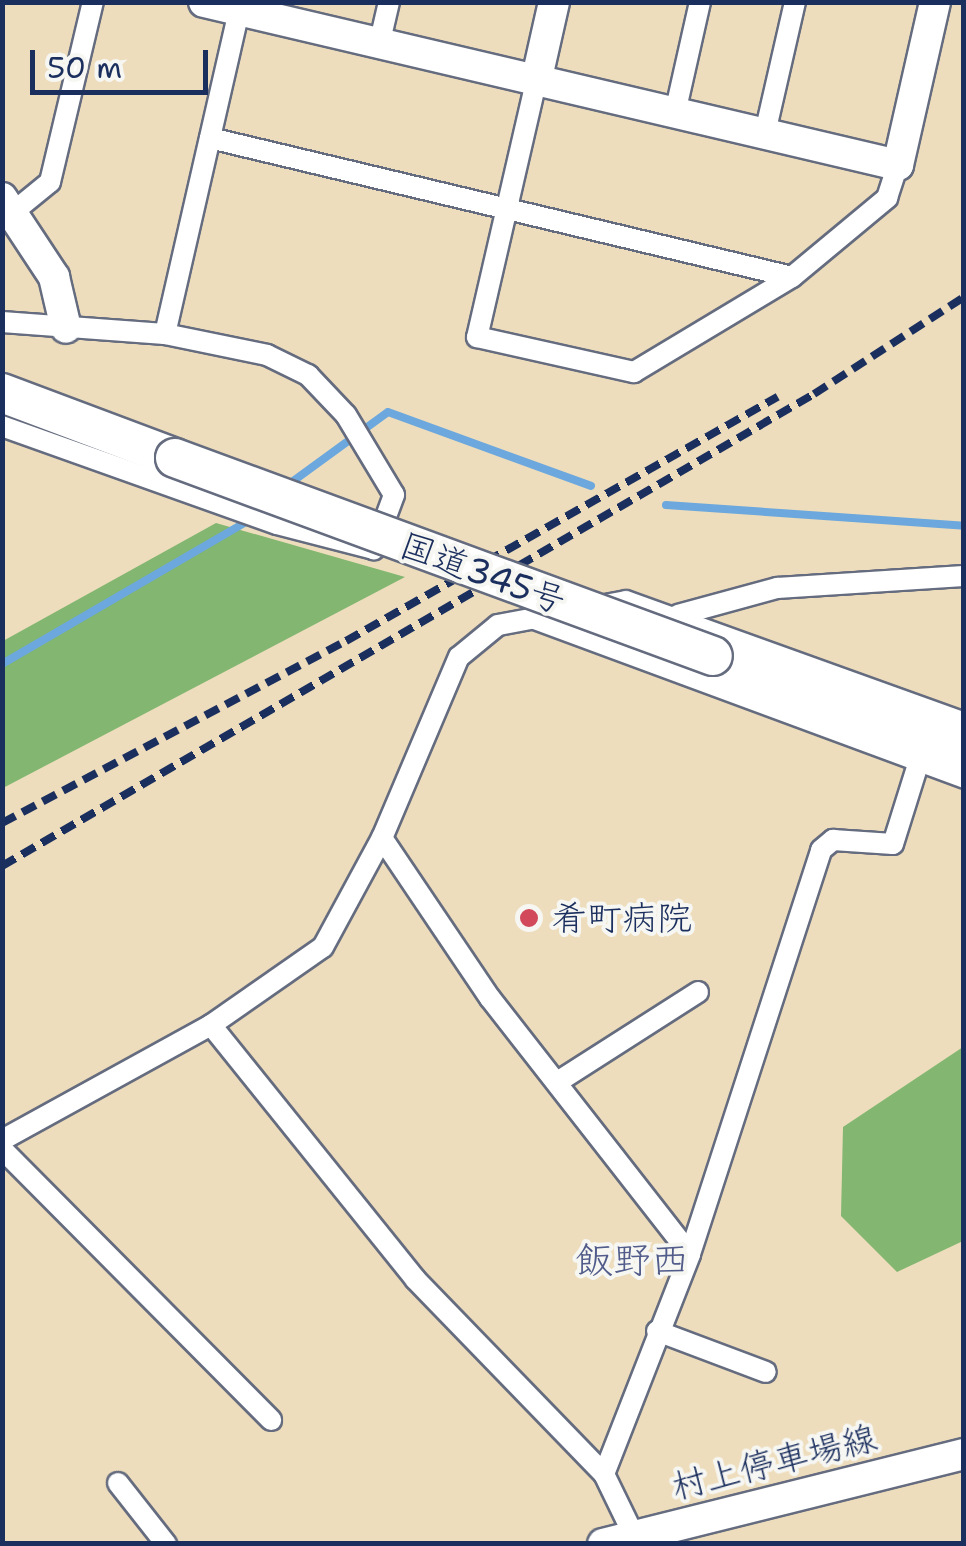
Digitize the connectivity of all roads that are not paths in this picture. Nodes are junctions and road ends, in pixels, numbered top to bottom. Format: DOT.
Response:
graph roads {
  1 [pos="93,2"];
  2 [pos="204,2"];
  3 [pos="389,2"];
  4 [pos="554,2"];
  5 [pos="700,2"];
  6 [pos="794,2"];
  7 [pos="935,2"];
  8 [pos="240,6"];
  9 [pos="379,45"];
  10 [pos="536,82"];
  11 [pos="675,113"];
  12 [pos="765,133"];
  13 [pos="210,138"];
  14 [pos="898,166"];
  15 [pos="7,206"];
  16 [pos="506,209"];
  17 [pos="792,277"];
  18 [pos="2,322"];
  19 [pos="66,328"];
  20 [pos="165,334"];
  21 [pos="2,393"];
  22 [pos="2,426"];
  23 [pos="964,576"];
  24 [pos="678,615"];
  25 [pos="534,618"];
  26 [pos="964,722"];
  27 [pos="964,750"];
  28 [pos="918,761"];
  29 [pos="964,778"];
  30 [pos="382,838"];
  31 [pos="698,992"];
  32 [pos="211,1025"];
  33 [pos="559,1081"];
  34 [pos="2,1140"];
  35 [pos="2,1149"];
  36 [pos="690,1254"];
  37 [pos="657,1331"];
  38 [pos="766,1372"];
  39 [pos="271,1420"];
  40 [pos="964,1454"];
  41 [pos="604,1474"];
  42 [pos="118,1483"];
  43 [pos="624,1541"];
  44 [pos="166,1544"];
  1 -- 15 [label="street"];
  2 -- 8 [label="street"];
  3 -- 9 [label="street"];
  4 -- 10 [label="street"];
  5 -- 11 [label="street"];
  6 -- 12 [label="street"];
  7 -- 14 [label="street"];
  8 -- 9 [label="street"];
  8 -- 13 [label="street"];
  9 -- 10 [label="street"];
  10 -- 11 [label="street"];
  10 -- 16 [label="street"];
  11 -- 12 [label="street"];
  12 -- 14 [label="street"];
  13 -- 16 [label="street"];
  13 -- 20 [label="street"];
  14 -- 17 [label="street"];
  15 -- 19 [label="street"];
  16 -- 17 [label="street"];
  16 -- 17 [label="street"];
  18 -- 19 [label="street"];
  19 -- 20 [label="street"];
  20 -- 22 [label="street"];
  21 -- 27 [label="highway, 国道345号, bridge"];
  23 -- 24 [label="street"];
  24 -- 25 [label="street"];
  24 -- 26 [label="street"];
  25 -- 28 [label="street"];
  25 -- 30 [label="street"];
  28 -- 29 [label="street"];
  28 -- 36 [label="street"];
  30 -- 32 [label="street"];
  30 -- 33 [label="street"];
  31 -- 33 [label="street"];
  32 -- 34 [label="street"];
  32 -- 41 [label="street"];
  33 -- 36 [label="street"];
  35 -- 39 [label="street"];
  36 -- 37 [label="street"];
  37 -- 38 [label="street"];
  37 -- 41 [label="street"];
  40 -- 43 [label="street, 村上停車場線"];
  41 -- 43 [label="street"];
  42 -- 44 [label="street"];
}
